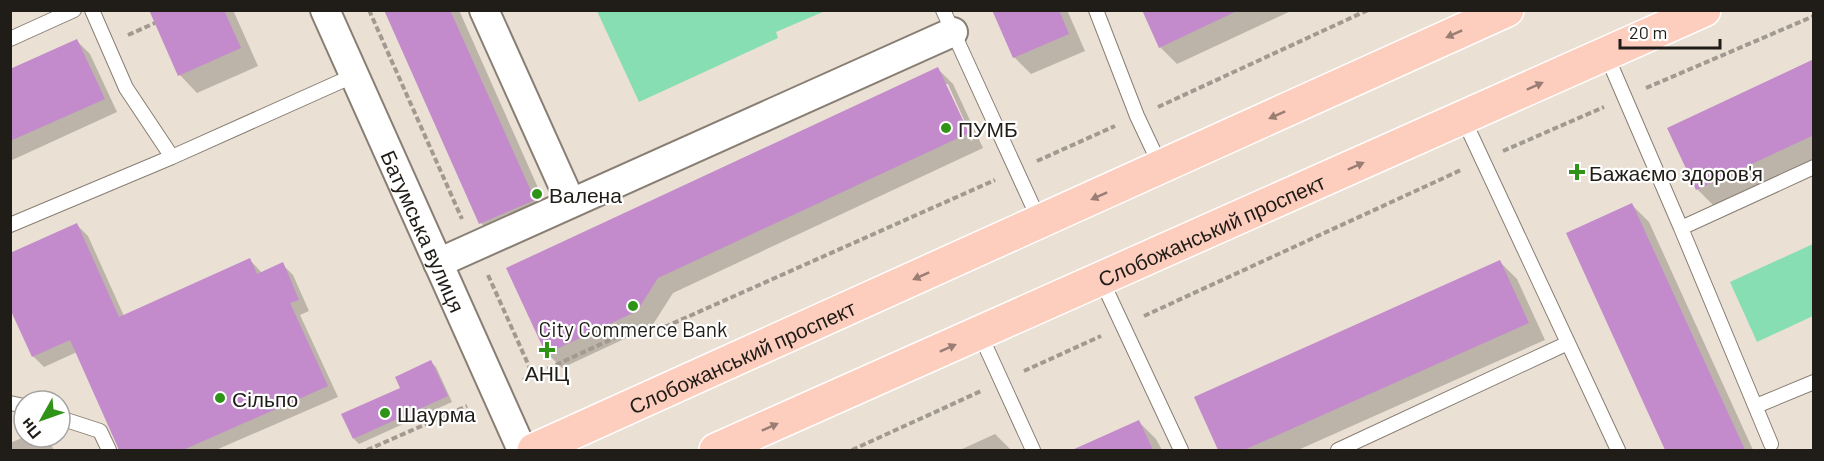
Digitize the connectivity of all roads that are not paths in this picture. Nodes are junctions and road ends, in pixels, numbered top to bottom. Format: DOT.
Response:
graph roads {
  1 [pos="74,10"];
  2 [pos="92,10"];
  3 [pos="325,10"];
  4 [pos="484,10"];
  5 [pos="1096,10"];
  6 [pos="1508,10"];
  7 [pos="1704,10"];
  8 [pos="948,21"];
  9 [pos="10,39"];
  10 [pos="1606,54"];
  11 [pos="355,75"];
  12 [pos="1463,118"];
  13 [pos="172,158"];
  14 [pos="1161,167"];
  15 [pos="1814,167"];
  16 [pos="571,203"];
  17 [pos="1040,222"];
  18 [pos="10,225"];
  19 [pos="1681,228"];
  20 [pos="438,263"];
  21 [pos="1101,279"];
  22 [pos="980,334"];
  23 [pos="1568,344"];
  24 [pos="1814,382"];
  25 [pos="1756,406"];
  26 [pos="72,422"];
  27 [pos="1771,444"];
  28 [pos="110,450"];
  29 [pos="522,450"];
  30 [pos="534,450"];
  31 [pos="716,450"];
  32 [pos="1033,450"];
  33 [pos="1181,450"];
  34 [pos="1338,450"];
  35 [pos="1618,450"];
  1 -- 9 [label="lane"];
  2 -- 13 [label="lane"];
  3 -- 11 [label="street, Батумська вулиця"];
  4 -- 16 [label="street"];
  5 -- 14 [label="lane"];
  6 -- 14 [label="main road, Слобожанський проспект, one-way"];
  7 -- 10 [label="main road, Слобожанський проспект"];
  8 -- 16 [label="street"];
  8 -- 17 [label="lane"];
  12 -- 10 [label="main road, Слобожанський проспект, one-way"];
  10 -- 19 [label="lane"];
  11 -- 13 [label="lane"];
  11 -- 20 [label="street, Батумська вулиця"];
  21 -- 12 [label="main road, Слобожанський проспект, one-way"];
  12 -- 23 [label="lane"];
  13 -- 18 [label="lane"];
  14 -- 17 [label="main road, Слобожанський проспект, one-way"];
  15 -- 19 [label="lane"];
  16 -- 20 [label="street"];
  17 -- 30 [label="main road, Слобожанський проспект, one-way"];
  19 -- 25 [label="lane"];
  20 -- 29 [label="street, Батумська вулиця"];
  21 -- 22 [label="main road, Слобожанський проспект"];
  21 -- 33 [label="lane"];
  31 -- 22 [label="main road, Слобожанський проспект, one-way"];
  22 -- 32 [label="lane"];
  23 -- 34 [label="lane"];
  23 -- 35 [label="lane"];
  24 -- 25 [label="lane"];
  25 -- 27 [label="lane"];
  26 -- 28 [label="lane"];
}
